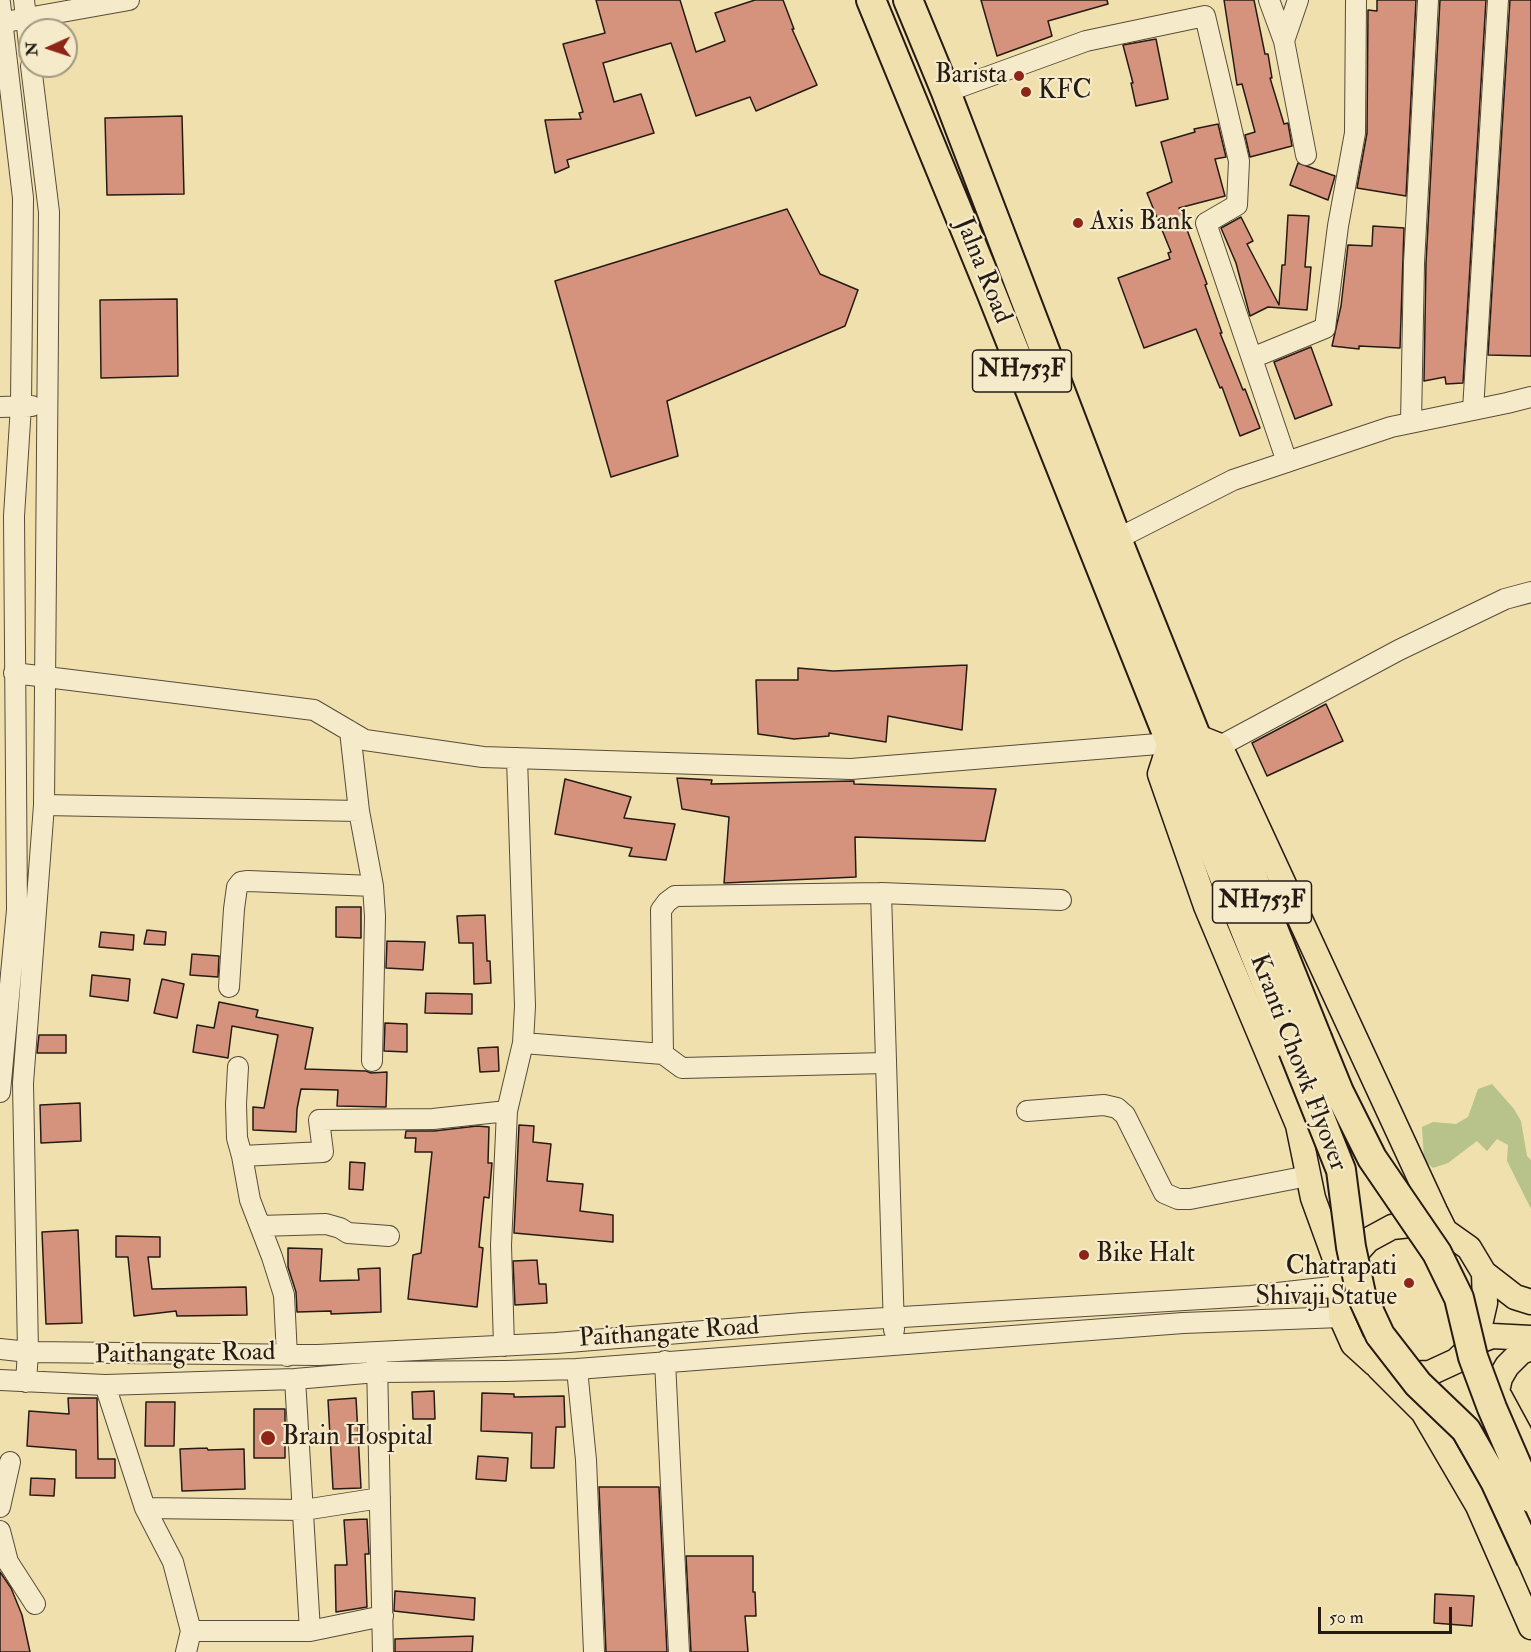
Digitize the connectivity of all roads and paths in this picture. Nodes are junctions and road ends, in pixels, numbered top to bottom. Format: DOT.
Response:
graph roads {
  1 [pos="129,0"];
  2 [pos="871,0"];
  3 [pos="908,0"];
  4 [pos="1269,0"];
  5 [pos="1298,0"];
  6 [pos="1356,0"];
  7 [pos="1428,0"];
  8 [pos="1497,0"];
  9 [pos="0,3"];
  10 [pos="25,9"];
  11 [pos="1,23"];
  12 [pos="1284,41"];
  13 [pos="33,78"];
  14 [pos="946,92"];
  15 [pos="1306,155"];
  16 [pos="1252,358"];
  17 [pos="1531,397"];
  18 [pos="21,406"];
  19 [pos="47,406"];
  20 [pos="0,407"];
  21 [pos="1473,410"];
  22 [pos="1411,423"];
  23 [pos="1287,462"];
  24 [pos="7,516"];
  25 [pos="1116,539"];
  26 [pos="1531,592"];
  27 [pos="14,673"];
  28 [pos="45,676"];
  29 [pos="350,731"];
  30 [pos="1195,741"];
  31 [pos="517,758"];
  32 [pos="8,762"];
  33 [pos="44,779"];
  34 [pos="44,805"];
  35 [pos="359,811"];
  36 [pos="373,886"];
  37 [pos="881,893"];
  38 [pos="1061,900"];
  39 [pos="6,976"];
  40 [pos="229,987"];
  41 [pos="2,1040"];
  42 [pos="523,1043"];
  43 [pos="1305,1044"];
  44 [pos="663,1054"];
  45 [pos="372,1061"];
  46 [pos="885,1063"];
  47 [pos="238,1067"];
  48 [pos="0,1092"];
  49 [pos="1027,1111"];
  50 [pos="507,1112"];
  51 [pos="242,1156"];
  52 [pos="1308,1176"];
  53 [pos="260,1226"];
  54 [pos="1445,1231"];
  55 [pos="389,1236"];
  56 [pos="1484,1273"];
  57 [pos="1341,1282"];
  58 [pos="1531,1302"];
  59 [pos="1341,1317"];
  60 [pos="893,1318"];
  61 [pos="1531,1338"];
  62 [pos="1474,1343"];
  63 [pos="894,1344"];
  64 [pos="504,1346"];
  65 [pos="1531,1348"];
  66 [pos="0,1349"];
  67 [pos="378,1351"];
  68 [pos="28,1352"];
  69 [pos="287,1356"];
  70 [pos="665,1362"];
  71 [pos="1375,1364"];
  72 [pos="577,1369"];
  73 [pos="377,1372"];
  74 [pos="295,1379"];
  75 [pos="0,1380"];
  76 [pos="26,1382"];
  77 [pos="105,1385"];
  78 [pos="1497,1391"];
  79 [pos="1531,1454"];
  80 [pos="10,1462"];
  81 [pos="380,1498"];
  82 [pos="1531,1498"];
  83 [pos="0,1507"];
  84 [pos="145,1508"];
  85 [pos="304,1510"];
  86 [pos="0,1531"];
  87 [pos="1531,1559"];
  88 [pos="36,1604"];
  89 [pos="383,1616"];
  90 [pos="1531,1627"];
  91 [pos="191,1631"];
  92 [pos="310,1631"];
  93 [pos="186,1652"];
  94 [pos="383,1652"];
  95 [pos="594,1652"];
  96 [pos="679,1652"];
  1 -- 10 [label="street"];
  2 -- 30 [label="highway, Jalna Road / NH753F"];
  3 -- 14 [label="highway, Jalna Road / NH753F"];
  4 -- 12 [label="street"];
  5 -- 12 [label="street"];
  6 -- 16 [label="street"];
  7 -- 22 [label="street"];
  8 -- 21 [label="street"];
  9 -- 11 [label="street"];
  10 -- 11 [label="street"];
  11 -- 18 [label="street"];
  12 -- 15 [label="street"];
  13 -- 19 [label="street"];
  14 -- 16 [label="street"];
  14 -- 25 [label="highway, Jalna Road / NH753F"];
  16 -- 23 [label="street"];
  17 -- 21 [label="street"];
  18 -- 19 [label="street"];
  18 -- 20 [label="street"];
  18 -- 24 [label="street"];
  19 -- 28 [label="street"];
  21 -- 22 [label="street"];
  22 -- 23 [label="street"];
  23 -- 25 [label="street"];
  24 -- 27 [label="street"];
  25 -- 30 [label="highway, Jalna Road / NH753F"];
  26 -- 30 [label="street"];
  27 -- 28 [label="street"];
  27 -- 32 [label="street"];
  28 -- 29 [label="street"];
  28 -- 33 [label="street"];
  29 -- 31 [label="street"];
  29 -- 35 [label="street"];
  30 -- 31 [label="street"];
  30 -- 43 [label="highway, Kranti Chowk Flyover / NH753F"];
  30 -- 52 [label="main road"];
  30 -- 54 [label="main road"];
  31 -- 42 [label="street"];
  32 -- 33 [label="street"];
  32 -- 39 [label="street"];
  33 -- 34 [label="street"];
  34 -- 35 [label="street"];
  34 -- 68 [label="street"];
  35 -- 36 [label="street"];
  36 -- 40 [label="street"];
  36 -- 45 [label="street"];
  37 -- 38 [label="street"];
  37 -- 44 [label="street"];
  37 -- 46 [label="street"];
  39 -- 41 [label="street"];
  41 -- 48 [label="street"];
  42 -- 44 [label="street"];
  42 -- 50 [label="street"];
  43 -- 82 [label="highway, Kranti Chowk Flyover / NH753F, bridge"];
  43 -- 87 [label="highway, Kranti Chowk Flyover / NH753F, bridge"];
  44 -- 46 [label="street"];
  46 -- 60 [label="street"];
  47 -- 51 [label="street"];
  49 -- 52 [label="street"];
  50 -- 51 [label="street"];
  50 -- 64 [label="street"];
  51 -- 53 [label="street"];
  52 -- 57 [label="main road"];
  53 -- 55 [label="street"];
  53 -- 69 [label="street"];
  54 -- 56 [label="main road"];
  54 -- 57 [label="main road"];
  56 -- 58 [label="main road"];
  56 -- 62 [label="main road"];
  57 -- 59 [label="main road"];
  57 -- 60 [label="street, Paithangate Road"];
  59 -- 63 [label="street, Paithangate Road"];
  59 -- 71 [label="main road"];
  60 -- 63 [label="street"];
  60 -- 64 [label="street, Paithangate Road"];
  61 -- 62 [label="main road"];
  62 -- 71 [label="main road"];
  62 -- 78 [label="main road"];
  63 -- 70 [label="street, Paithangate Road"];
  64 -- 67 [label="street, Paithangate Road"];
  65 -- 78 [label="main road"];
  66 -- 68 [label="street, Paithangate Road"];
  67 -- 69 [label="street, Paithangate Road"];
  67 -- 73 [label="street"];
  68 -- 69 [label="street, Paithangate Road"];
  68 -- 76 [label="street"];
  70 -- 72 [label="street, Paithangate Road"];
  70 -- 96 [label="street"];
  71 -- 90 [label="main road"];
  72 -- 73 [label="street, Paithangate Road"];
  72 -- 95 [label="street"];
  73 -- 74 [label="street, Paithangate Road"];
  73 -- 81 [label="street"];
  74 -- 77 [label="street, Paithangate Road"];
  74 -- 85 [label="street"];
  75 -- 76 [label="street, Paithangate Road"];
  76 -- 77 [label="street, Paithangate Road"];
  77 -- 84 [label="street"];
  78 -- 79 [label="main road"];
  80 -- 83 [label="street"];
  81 -- 85 [label="street"];
  81 -- 89 [label="street"];
  84 -- 85 [label="street"];
  84 -- 91 [label="street"];
  85 -- 92 [label="street"];
  86 -- 88 [label="street"];
  89 -- 92 [label="street"];
  89 -- 94 [label="street"];
  91 -- 92 [label="street"];
  91 -- 93 [label="street"];
}
